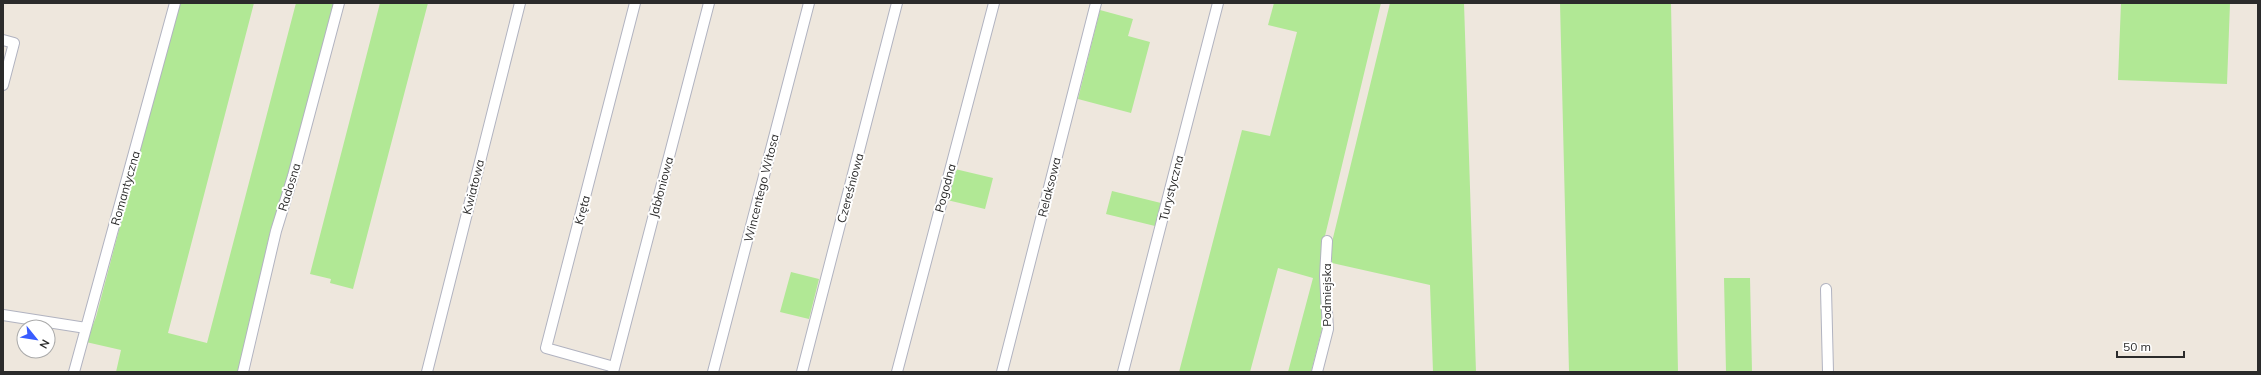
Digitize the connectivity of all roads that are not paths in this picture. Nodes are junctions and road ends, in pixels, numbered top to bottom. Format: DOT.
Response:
graph roads {
  1 [pos="175,3"];
  2 [pos="339,3"];
  3 [pos="520,3"];
  4 [pos="635,3"];
  5 [pos="709,3"];
  6 [pos="809,3"];
  7 [pos="896,3"];
  8 [pos="994,3"];
  9 [pos="1096,3"];
  10 [pos="1218,3"];
  11 [pos="3,40"];
  12 [pos="3,84"];
  13 [pos="1327,241"];
  14 [pos="1826,289"];
  15 [pos="3,315"];
  16 [pos="86,328"];
  17 [pos="614,370"];
  18 [pos="74,372"];
  19 [pos="243,372"];
  20 [pos="427,372"];
  21 [pos="713,372"];
  22 [pos="802,372"];
  23 [pos="897,372"];
  24 [pos="1002,372"];
  25 [pos="1123,372"];
  26 [pos="1317,372"];
  27 [pos="1828,372"];
  1 -- 16 [label="street, Romantyczna"];
  2 -- 19 [label="street, Radosna"];
  3 -- 20 [label="street, Kwiatowa"];
  4 -- 17 [label="street, Kręta"];
  5 -- 17 [label="street, Jabłoniowa"];
  6 -- 21 [label="street, Wincentego Witosa"];
  7 -- 22 [label="street, Czereśniowa"];
  8 -- 23 [label="street, Pogodna"];
  9 -- 24 [label="street, Relaksowa"];
  10 -- 25 [label="street, Turystyczna"];
  11 -- 12 [label="street"];
  13 -- 26 [label="street, Podmiejska"];
  14 -- 27 [label="street"];
  15 -- 16 [label="street"];
  16 -- 18 [label="street, Romantyczna"];
}
